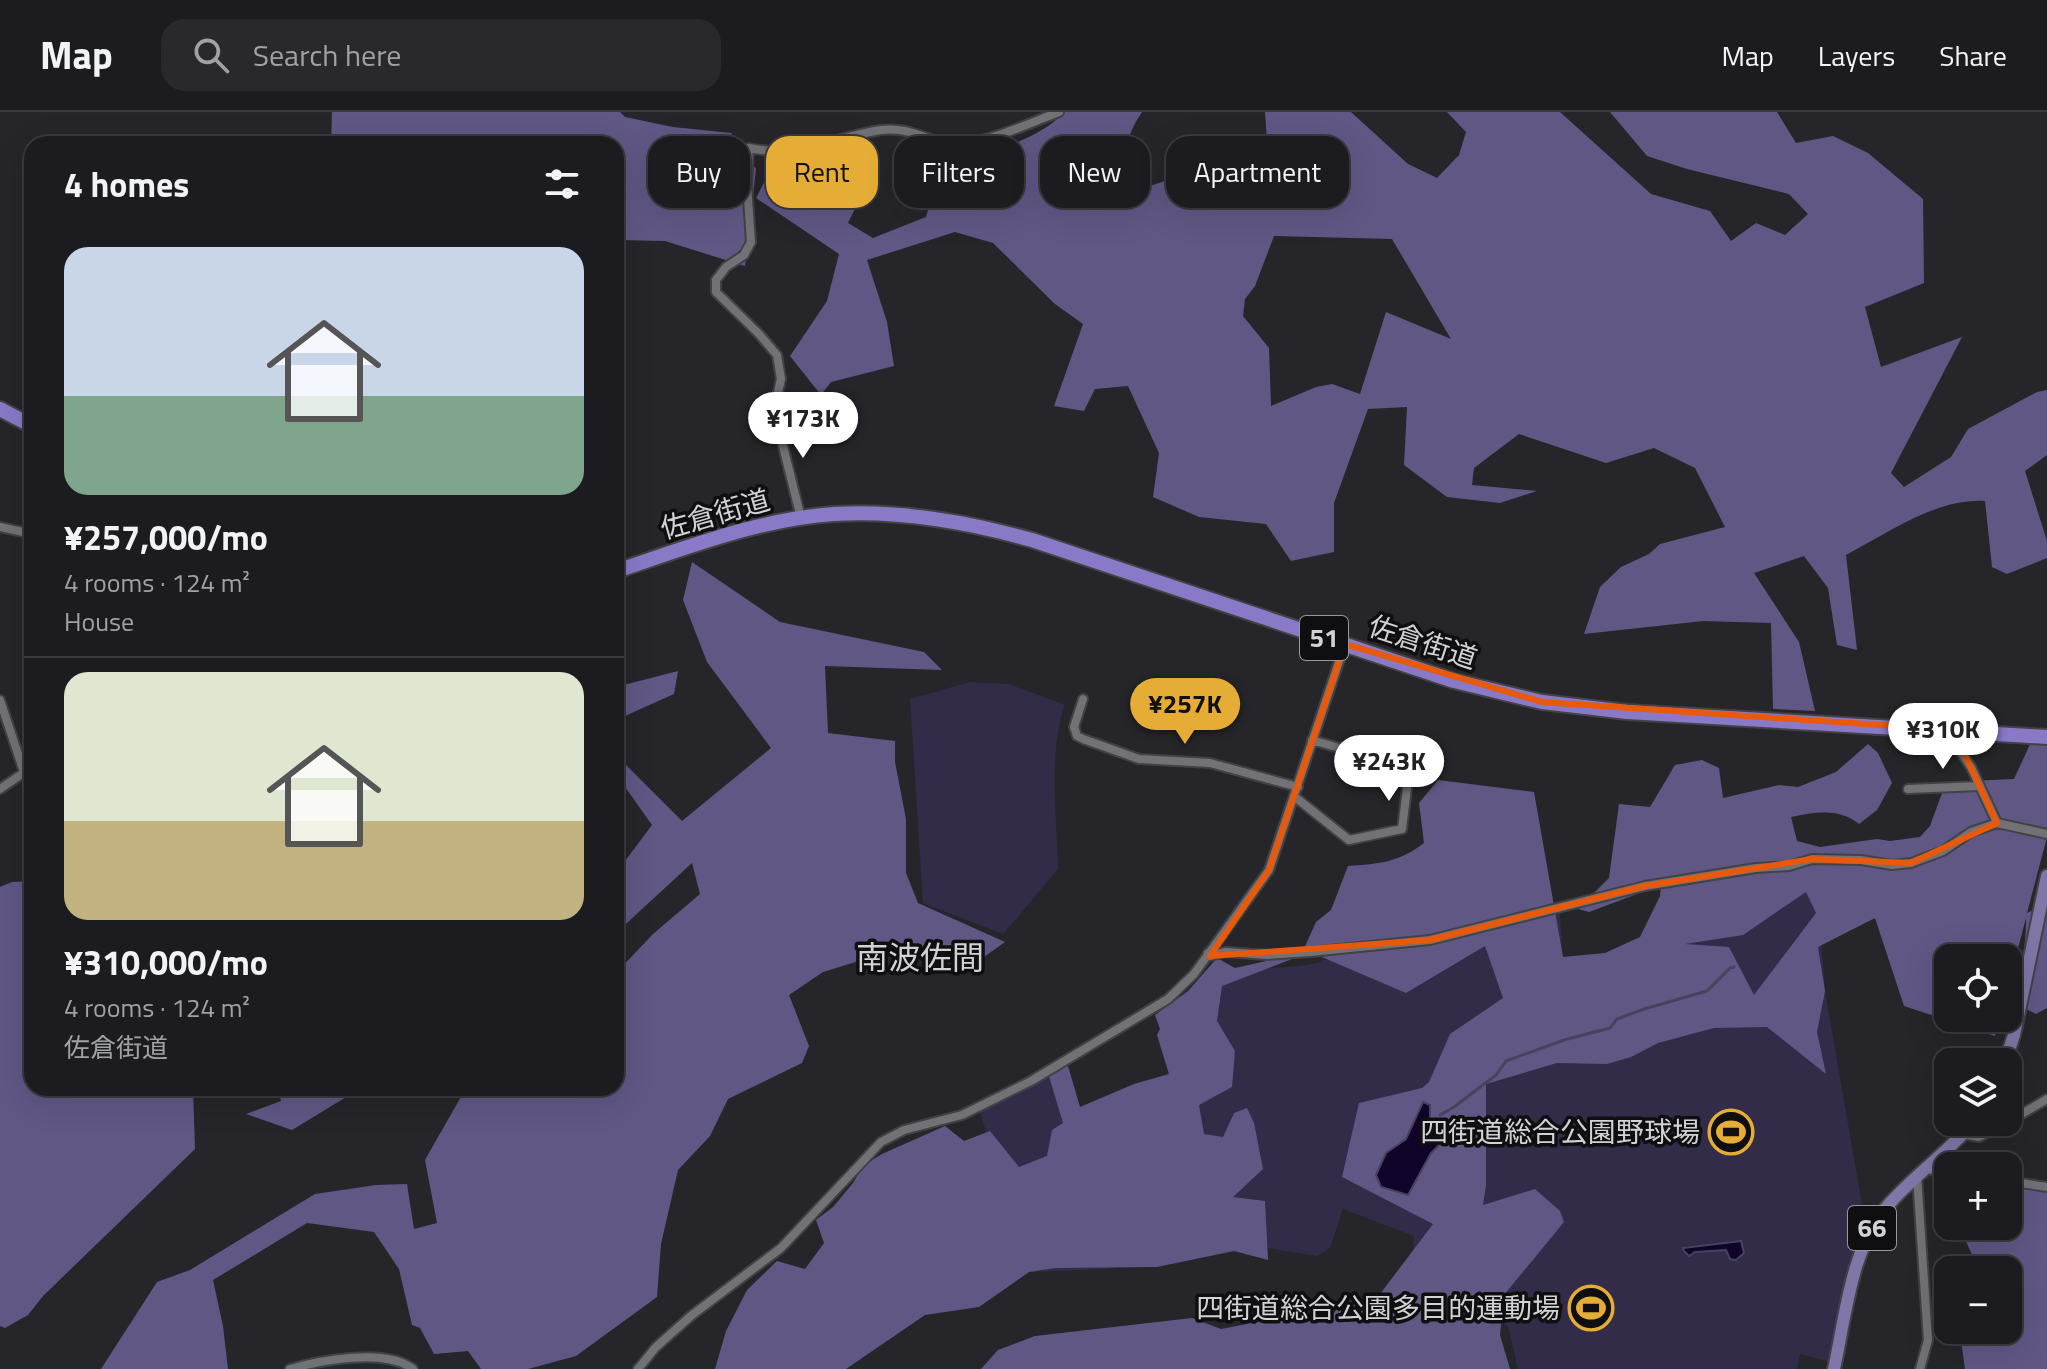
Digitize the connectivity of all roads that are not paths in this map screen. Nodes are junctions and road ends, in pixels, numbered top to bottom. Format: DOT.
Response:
graph roads {
  1 [pos="1059,112"];
  2 [pos="0,409"];
  3 [pos="24,422"];
  4 [pos="801,518"];
  5 [pos="0,527"];
  6 [pos="24,532"];
  7 [pos="624,568"];
  8 [pos="1345,644"];
  9 [pos="1083,699"];
  10 [pos="0,700"];
  11 [pos="1953,730"];
  12 [pos="2047,737"];
  13 [pos="1312,740"];
  14 [pos="24,760"];
  15 [pos="24,773"];
  16 [pos="1980,786"];
  17 [pos="1298,787"];
  18 [pos="0,789"];
  19 [pos="1908,789"];
  20 [pos="1295,797"];
  21 [pos="1997,823"];
  22 [pos="2047,834"];
  23 [pos="2047,876"];
  24 [pos="1208,953"];
  25 [pos="2010,1048"];
  26 [pos="2047,1099"];
  27 [pos="2022,1114"];
  28 [pos="1961,1136"];
  29 [pos="1921,1172"];
  30 [pos="1934,1172"];
  31 [pos="2022,1183"];
  32 [pos="2047,1187"];
  33 [pos="290,1369"];
  34 [pos="413,1369"];
  35 [pos="638,1369"];
  36 [pos="1834,1369"];
  37 [pos="1920,1369"];
  1 -- 4 [label="street"];
  2 -- 3 [label="highway"];
  4 -- 7 [label="highway, 佐倉街道 / 51"];
  4 -- 8 [label="highway, 佐倉街道 / 51"];
  5 -- 6 [label="street"];
  8 -- 11 [label="highway, 佐倉街道 / 51"];
  8 -- 13 [label="street"];
  9 -- 17 [label="street"];
  10 -- 14 [label="street"];
  11 -- 12 [label="highway, 佐倉街道 / 51"];
  11 -- 16 [label="street"];
  13 -- 17 [label="street"];
  13 -- 20 [label="street"];
  15 -- 18 [label="street"];
  16 -- 19 [label="street"];
  16 -- 21 [label="street"];
  17 -- 20 [label="street"];
  20 -- 24 [label="street"];
  21 -- 22 [label="street"];
  21 -- 24 [label="street"];
  23 -- 25 [label="main road"];
  24 -- 35 [label="street"];
  26 -- 27 [label="street"];
  28 -- 29 [label="main road, 66"];
  29 -- 30 [label="street"];
  29 -- 36 [label="main road, 66"];
  29 -- 37 [label="street"];
  31 -- 32 [label="street"];
  33 -- 34 [label="street"];
}
